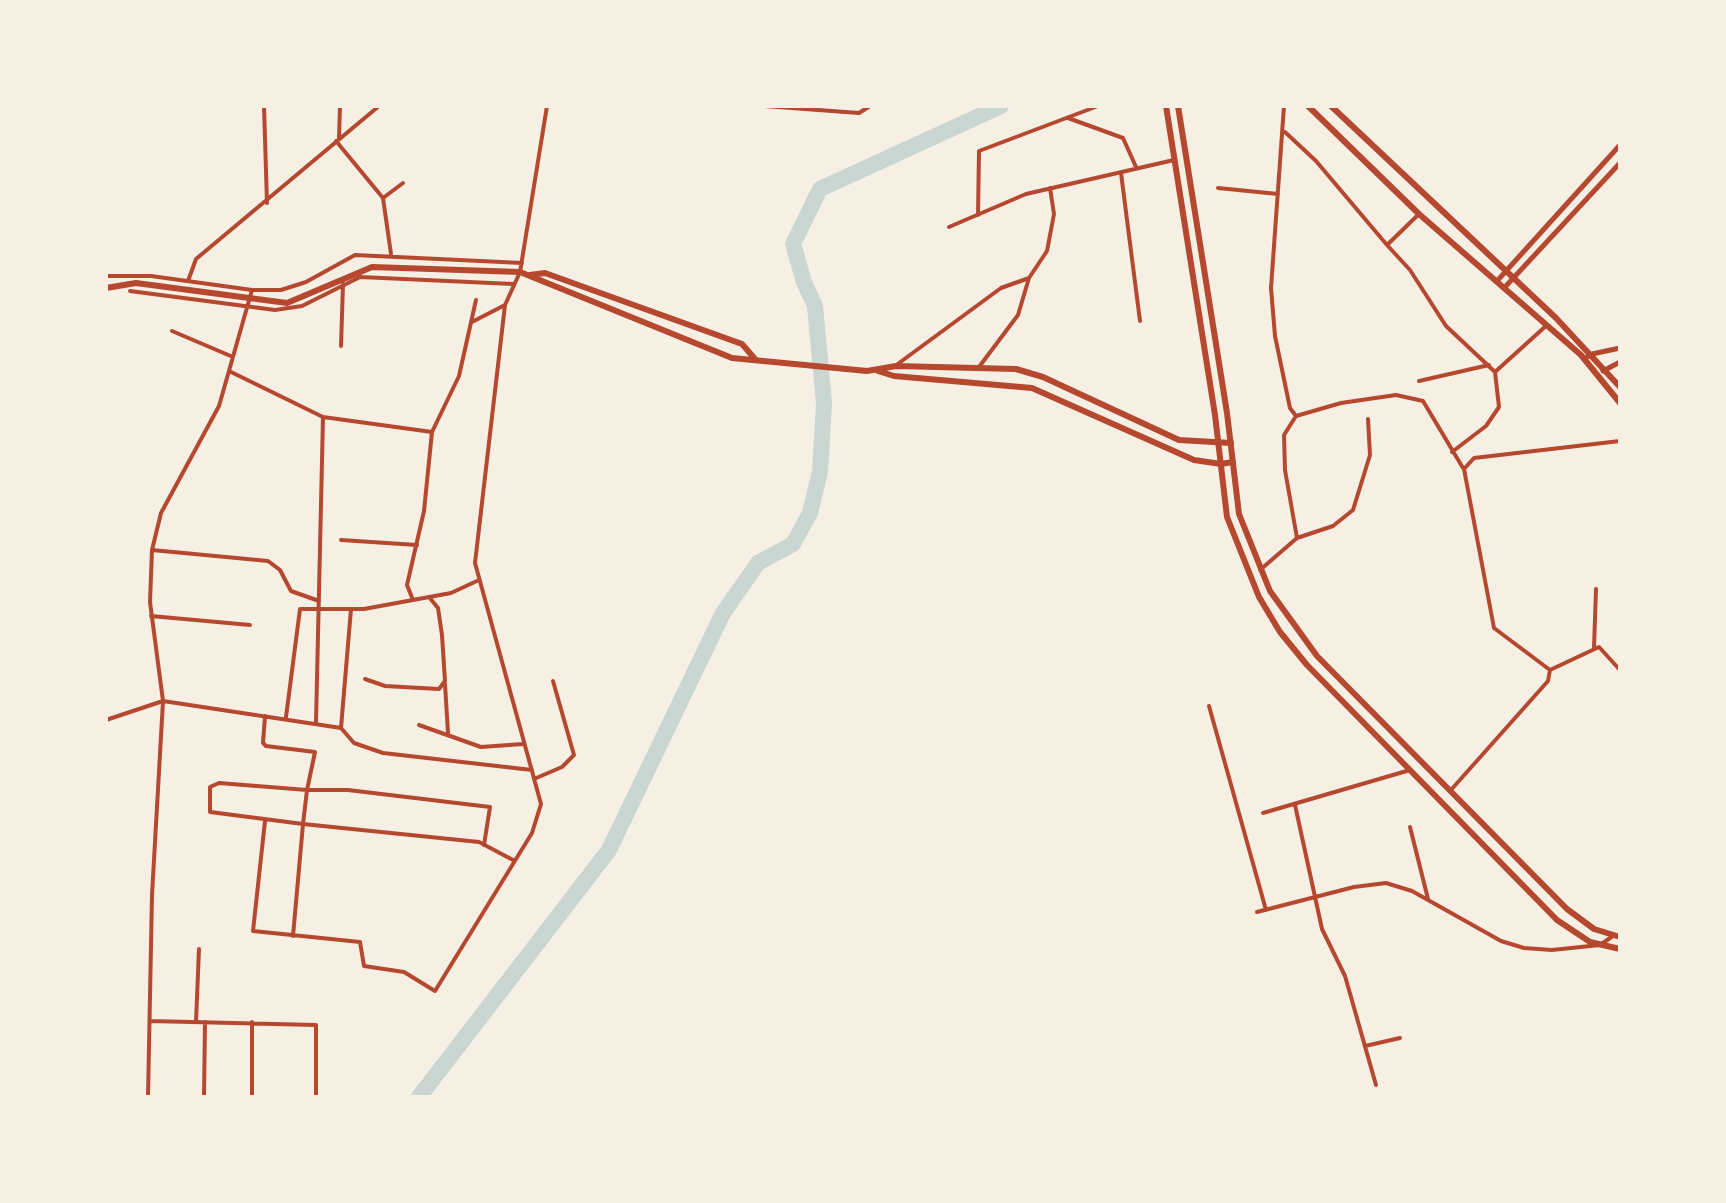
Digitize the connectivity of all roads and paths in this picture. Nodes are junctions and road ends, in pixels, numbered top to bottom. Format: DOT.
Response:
graph roads {
  1 [pos="264,106"];
  2 [pos="340,106"];
  3 [pos="379,106"];
  4 [pos="547,106"];
  5 [pos="764,106"];
  6 [pos="870,106"];
  7 [pos="1098,106"];
  8 [pos="1166,106"];
  9 [pos="1178,106"];
  10 [pos="1284,106"];
  11 [pos="1308,106"];
  12 [pos="1331,106"];
  13 [pos="1066,118"];
  14 [pos="1285,132"];
  15 [pos="338,139"];
  16 [pos="1620,145"];
  17 [pos="1174,160"];
  18 [pos="1620,163"];
  19 [pos="1137,168"];
  20 [pos="1121,172"];
  21 [pos="403,183"];
  22 [pos="1050,188"];
  23 [pos="1218,188"];
  24 [pos="1278,194"];
  25 [pos="383,198"];
  26 [pos="267,203"];
  27 [pos="1419,214"];
  28 [pos="978,215"];
  29 [pos="949,227"];
  30 [pos="1387,245"];
  31 [pos="391,254"];
  32 [pos="522,263"];
  33 [pos="520,272"];
  34 [pos="1504,273"];
  35 [pos="530,275"];
  36 [pos="106,276"];
  37 [pos="1029,278"];
  38 [pos="1512,279"];
  39 [pos="188,281"];
  40 [pos="1497,281"];
  41 [pos="343,284"];
  42 [pos="513,284"];
  43 [pos="1505,287"];
  44 [pos="106,288"];
  45 [pos="252,290"];
  46 [pos="130,291"];
  47 [pos="476,300"];
  48 [pos="505,305"];
  49 [pos="247,309"];
  50 [pos="1140,321"];
  51 [pos="472,322"];
  52 [pos="1548,324"];
  53 [pos="172,331"];
  54 [pos="341,346"];
  55 [pos="1620,348"];
  56 [pos="1592,354"];
  57 [pos="233,358"];
  58 [pos="755,359"];
  59 [pos="1584,359"];
  60 [pos="1620,362"];
  61 [pos="1489,365"];
  62 [pos="893,367"];
  63 [pos="979,367"];
  64 [pos="1605,369"];
  65 [pos="229,371"];
  66 [pos="878,371"];
  67 [pos="1495,372"];
  68 [pos="1597,375"];
  69 [pos="1419,381"];
  70 [pos="1620,387"];
  71 [pos="1620,403"];
  72 [pos="1296,416"];
  73 [pos="323,417"];
  74 [pos="1368,419"];
  75 [pos="432,432"];
  76 [pos="1620,441"];
  77 [pos="1219,442"];
  78 [pos="1231,443"];
  79 [pos="1452,452"];
  80 [pos="1233,462"];
  81 [pos="1221,464"];
  82 [pos="1464,469"];
  83 [pos="1297,538"];
  84 [pos="341,540"];
  85 [pos="417,545"];
  86 [pos="152,550"];
  87 [pos="1260,570"];
  88 [pos="480,580"];
  89 [pos="1596,589"];
  90 [pos="429,597"];
  91 [pos="413,600"];
  92 [pos="319,601"];
  93 [pos="319,608"];
  94 [pos="351,609"];
  95 [pos="151,616"];
  96 [pos="250,625"];
  97 [pos="1594,648"];
  98 [pos="1550,670"];
  99 [pos="1620,670"];
  100 [pos="365,679"];
  101 [pos="445,681"];
  102 [pos="553,681"];
  103 [pos="163,701"];
  104 [pos="1209,706"];
  105 [pos="265,716"];
  106 [pos="286,717"];
  107 [pos="106,720"];
  108 [pos="316,722"];
  109 [pos="419,725"];
  110 [pos="341,728"];
  111 [pos="448,733"];
  112 [pos="524,744"];
  113 [pos="532,770"];
  114 [pos="1410,770"];
  115 [pos="534,779"];
  116 [pos="307,790"];
  117 [pos="1450,791"];
  118 [pos="1295,805"];
  119 [pos="1263,813"];
  120 [pos="265,821"];
  121 [pos="303,824"];
  122 [pos="1410,827"];
  123 [pos="484,845"];
  124 [pos="513,860"];
  125 [pos="1314,897"];
  126 [pos="1429,900"];
  127 [pos="1266,910"];
  128 [pos="1257,912"];
  129 [pos="293,936"];
  130 [pos="1616,936"];
  131 [pos="1600,945"];
  132 [pos="199,949"];
  133 [pos="1620,949"];
  134 [pos="150,1021"];
  135 [pos="196,1022"];
  136 [pos="205,1022"];
  137 [pos="252,1022"];
  138 [pos="1400,1038"];
  139 [pos="1365,1046"];
  140 [pos="1376,1085"];
  141 [pos="148,1097"];
  142 [pos="204,1097"];
  143 [pos="252,1097"];
  144 [pos="316,1097"];
  1 -- 26 [label="street"];
  2 -- 15 [label="street"];
  3 -- 15 [label="street"];
  4 -- 32 [label="street"];
  5 -- 6 [label="street"];
  7 -- 13 [label="street"];
  8 -- 17 [label="main road"];
  9 -- 78 [label="main road"];
  10 -- 14 [label="street"];
  11 -- 27 [label="main road"];
  12 -- 34 [label="main road"];
  13 -- 19 [label="street"];
  13 -- 28 [label="street"];
  14 -- 24 [label="street"];
  14 -- 30 [label="street"];
  15 -- 25 [label="street"];
  15 -- 26 [label="street"];
  16 -- 34 [label="street"];
  17 -- 19 [label="street"];
  17 -- 77 [label="main road"];
  18 -- 38 [label="street"];
  19 -- 20 [label="street"];
  20 -- 22 [label="street"];
  20 -- 50 [label="street"];
  21 -- 25 [label="street"];
  22 -- 28 [label="street"];
  22 -- 37 [label="street"];
  23 -- 24 [label="street"];
  24 -- 72 [label="street"];
  25 -- 31 [label="street"];
  26 -- 39 [label="street"];
  27 -- 30 [label="street"];
  27 -- 40 [label="main road"];
  28 -- 29 [label="street"];
  30 -- 61 [label="street"];
  31 -- 32 [label="street"];
  31 -- 45 [label="street"];
  32 -- 33 [label="street"];
  33 -- 35 [label="main road"];
  33 -- 42 [label="street"];
  33 -- 44 [label="main road"];
  34 -- 38 [label="main road"];
  34 -- 40 [label="street"];
  35 -- 58 [label="main road"];
  35 -- 58 [label="main road"];
  36 -- 39 [label="street"];
  37 -- 62 [label="street"];
  37 -- 63 [label="street"];
  38 -- 43 [label="street"];
  38 -- 56 [label="main road"];
  39 -- 45 [label="street"];
  40 -- 43 [label="main road"];
  41 -- 42 [label="street"];
  41 -- 49 [label="street"];
  41 -- 54 [label="street"];
  42 -- 48 [label="street"];
  43 -- 52 [label="main road"];
  45 -- 49 [label="street"];
  46 -- 49 [label="street"];
  47 -- 51 [label="street"];
  48 -- 51 [label="street"];
  48 -- 88 [label="street"];
  49 -- 57 [label="street"];
  51 -- 75 [label="street"];
  52 -- 59 [label="main road"];
  52 -- 67 [label="street"];
  53 -- 57 [label="street"];
  55 -- 56 [label="street"];
  56 -- 59 [label="street"];
  56 -- 64 [label="main road"];
  57 -- 65 [label="street"];
  58 -- 66 [label="main road"];
  59 -- 68 [label="main road"];
  60 -- 64 [label="street"];
  61 -- 67 [label="street"];
  61 -- 69 [label="street"];
  62 -- 63 [label="main road"];
  62 -- 66 [label="main road"];
  63 -- 77 [label="main road"];
  64 -- 68 [label="street"];
  64 -- 70 [label="main road"];
  65 -- 73 [label="street"];
  65 -- 86 [label="street"];
  66 -- 81 [label="main road"];
  67 -- 79 [label="street"];
  68 -- 71 [label="main road"];
  72 -- 79 [label="street"];
  72 -- 83 [label="street"];
  73 -- 75 [label="street"];
  73 -- 92 [label="street"];
  74 -- 83 [label="street"];
  75 -- 85 [label="street"];
  76 -- 82 [label="street"];
  77 -- 78 [label="main road"];
  77 -- 81 [label="main road"];
  78 -- 80 [label="main road"];
  79 -- 82 [label="street"];
  80 -- 81 [label="main road"];
  80 -- 87 [label="main road"];
  81 -- 114 [label="main road"];
  82 -- 98 [label="street"];
  83 -- 87 [label="street"];
  84 -- 85 [label="street"];
  85 -- 91 [label="street"];
  86 -- 92 [label="street"];
  86 -- 95 [label="street"];
  87 -- 117 [label="main road"];
  88 -- 90 [label="street"];
  88 -- 112 [label="street"];
  89 -- 97 [label="street"];
  90 -- 91 [label="street"];
  90 -- 101 [label="street"];
  91 -- 94 [label="street"];
  92 -- 93 [label="street"];
  93 -- 94 [label="street"];
  93 -- 106 [label="street"];
  93 -- 108 [label="street"];
  94 -- 110 [label="street"];
  95 -- 96 [label="street"];
  95 -- 103 [label="street"];
  97 -- 98 [label="street"];
  97 -- 99 [label="street"];
  98 -- 117 [label="street"];
  100 -- 101 [label="street"];
  101 -- 111 [label="street"];
  102 -- 115 [label="street"];
  103 -- 105 [label="street"];
  103 -- 107 [label="street"];
  103 -- 134 [label="street"];
  104 -- 127 [label="street"];
  105 -- 106 [label="street"];
  105 -- 116 [label="street"];
  106 -- 108 [label="street"];
  108 -- 110 [label="street"];
  109 -- 111 [label="street"];
  110 -- 113 [label="street"];
  111 -- 112 [label="street"];
  112 -- 113 [label="street"];
  113 -- 115 [label="street"];
  114 -- 118 [label="street"];
  114 -- 131 [label="main road"];
  115 -- 124 [label="street"];
  116 -- 120 [label="street"];
  116 -- 121 [label="street"];
  116 -- 123 [label="street"];
  117 -- 130 [label="main road"];
  118 -- 119 [label="street"];
  118 -- 125 [label="street"];
  120 -- 121 [label="street"];
  120 -- 129 [label="street"];
  121 -- 123 [label="street"];
  121 -- 129 [label="street"];
  122 -- 126 [label="street"];
  123 -- 124 [label="street"];
  124 -- 129 [label="street"];
  125 -- 126 [label="street"];
  125 -- 127 [label="street"];
  125 -- 139 [label="street"];
  126 -- 131 [label="street"];
  127 -- 128 [label="street"];
  130 -- 131 [label="street"];
  131 -- 133 [label="main road"];
  132 -- 135 [label="street"];
  134 -- 135 [label="street"];
  134 -- 141 [label="street"];
  135 -- 136 [label="street"];
  136 -- 137 [label="street"];
  136 -- 142 [label="street"];
  137 -- 143 [label="street"];
  137 -- 144 [label="street"];
  138 -- 139 [label="street"];
  139 -- 140 [label="street"];
}
